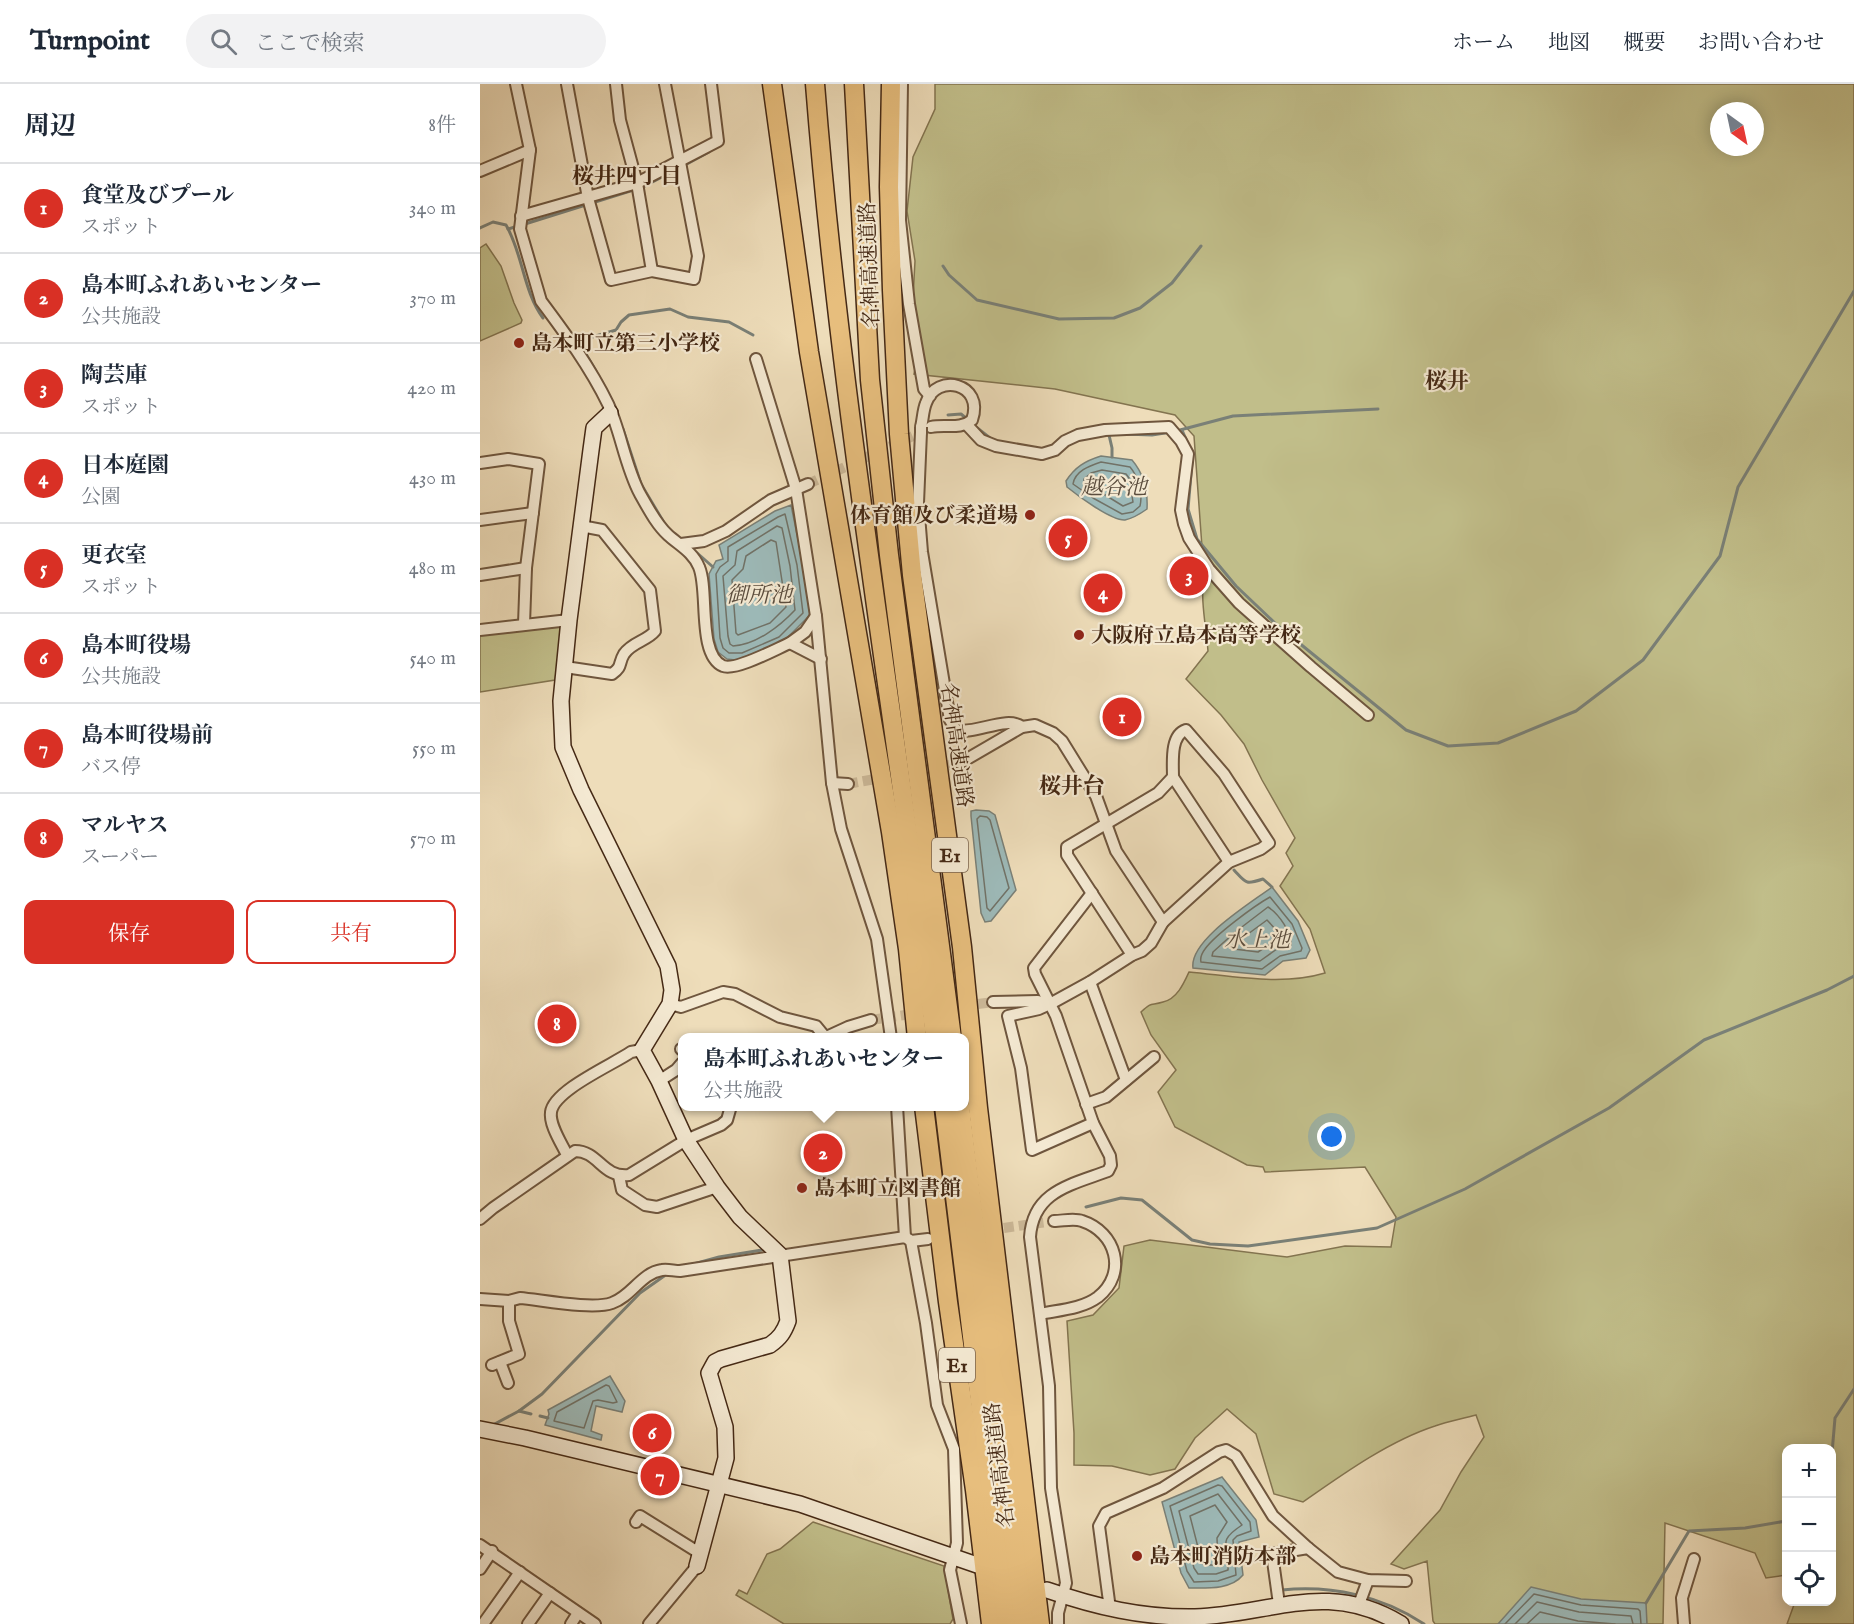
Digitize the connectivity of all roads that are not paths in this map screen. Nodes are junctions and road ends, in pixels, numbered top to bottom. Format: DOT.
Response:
graph roads {
  1 [pos="516,84"];
  2 [pos="567,84"];
  3 [pos="616,84"];
  4 [pos="665,84"];
  5 [pos="711,84"];
  6 [pos="772,84"];
  7 [pos="815,84"];
  8 [pos="854,84"];
  9 [pos="891,84"];
  10 [pos="902,84"];
  11 [pos="530,150"];
  12 [pos="682,165"];
  13 [pos="480,171"];
  14 [pos="637,187"];
  15 [pos="589,201"];
  16 [pos="521,222"];
  17 [pos="652,271"];
  18 [pos="756,359"];
  19 [pos="927,402"];
  20 [pos="610,413"];
  21 [pos="969,423"];
  22 [pos="925,429"];
  23 [pos="480,463"];
  24 [pos="808,484"];
  25 [pos="795,487"];
  26 [pos="533,513"];
  27 [pos="480,520"];
  28 [pos="581,526"];
  29 [pos="684,544"];
  30 [pos="526,568"];
  31 [pos="480,576"];
  32 [pos="816,615"];
  33 [pos="568,620"];
  34 [pos="524,624"];
  35 [pos="480,630"];
  36 [pos="790,643"];
  37 [pos="821,660"];
  38 [pos="565,667"];
  39 [pos="1368,716"];
  40 [pos="1023,727"];
  41 [pos="960,763"];
  42 [pos="1173,777"];
  43 [pos="832,783"];
  44 [pos="848,784"];
  45 [pos="1105,824"];
  46 [pos="1229,862"];
  47 [pos="1092,893"];
  48 [pos="1163,922"];
  49 [pos="1132,955"];
  50 [pos="1090,982"];
  51 [pos="993,1002"];
  52 [pos="670,1004"];
  53 [pos="1050,1004"];
  54 [pos="871,1020"];
  55 [pos="821,1033"];
  56 [pos="834,1033"];
  57 [pos="890,1033"];
  58 [pos="916,1033"];
  59 [pos="934,1033"];
  60 [pos="951,1033"];
  61 [pos="642,1050"];
  62 [pos="1154,1057"];
  63 [pos="678,1068"];
  64 [pos="1126,1080"];
  65 [pos="659,1081"];
  66 [pos="1086,1104"];
  67 [pos="730,1111"];
  68 [pos="897,1111"];
  69 [pos="924,1111"];
  70 [pos="944,1111"];
  71 [pos="960,1111"];
  72 [pos="1092,1123"];
  73 [pos="686,1140"];
  74 [pos="567,1155"];
  75 [pos="619,1176"];
  76 [pos="717,1187"];
  77 [pos="480,1219"];
  78 [pos="1054,1221"];
  79 [pos="908,1239"];
  80 [pos="928,1239"];
  81 [pos="780,1255"];
  82 [pos="480,1299"];
  83 [pos="509,1301"];
  84 [pos="1040,1314"];
  85 [pos="508,1383"];
  86 [pos="480,1429"];
  87 [pos="720,1483"];
  88 [pos="640,1516"];
  89 [pos="480,1545"];
  90 [pos="1308,1548"];
  91 [pos="492,1551"];
  92 [pos="954,1557"];
  93 [pos="1694,1559"];
  94 [pos="699,1560"];
  95 [pos="977,1565"];
  96 [pos="480,1569"];
  97 [pos="520,1572"];
  98 [pos="1368,1580"];
  99 [pos="1406,1581"];
  100 [pos="1047,1590"];
  101 [pos="550,1593"];
  102 [pos="1064,1596"];
  103 [pos="1361,1600"];
  104 [pos="1279,1604"];
  105 [pos="1110,1609"];
  106 [pos="578,1613"];
  107 [pos="483,1624"];
  108 [pos="528,1624"];
  109 [pos="571,1624"];
  110 [pos="594,1624"];
  111 [pos="649,1624"];
  112 [pos="961,1624"];
  113 [pos="991,1624"];
  114 [pos="1007,1624"];
  115 [pos="1024,1624"];
  116 [pos="1040,1624"];
  117 [pos="1058,1624"];
  118 [pos="1401,1624"];
  119 [pos="1684,1624"];
  1 -- 11 [label="street"];
  2 -- 15 [label="street"];
  3 -- 14 [label="street"];
  4 -- 12 [label="street"];
  5 -- 12 [label="street"];
  6 -- 58 [label="highway"];
  7 -- 59 [label="highway, 名神高速道路 / E1"];
  8 -- 60 [label="highway, 名神高速道路 / E1"];
  9 -- 116 [label="highway, 名神高速道路 / E1"];
  10 -- 19 [label="street"];
  11 -- 13 [label="street"];
  11 -- 16 [label="street"];
  12 -- 14 [label="street"];
  12 -- 17 [label="street"];
  14 -- 15 [label="street"];
  14 -- 17 [label="street"];
  15 -- 16 [label="street"];
  15 -- 17 [label="street"];
  16 -- 20 [label="street"];
  18 -- 25 [label="street"];
  19 -- 21 [label="street"];
  19 -- 22 [label="street"];
  20 -- 28 [label="street"];
  20 -- 29 [label="street"];
  21 -- 22 [label="street"];
  21 -- 39 [label="street"];
  22 -- 40 [label="street"];
  23 -- 26 [label="street"];
  24 -- 25 [label="street"];
  25 -- 29 [label="street"];
  25 -- 32 [label="street"];
  26 -- 27 [label="street"];
  26 -- 30 [label="street"];
  28 -- 33 [label="street"];
  28 -- 38 [label="street"];
  29 -- 36 [label="street"];
  30 -- 31 [label="street"];
  30 -- 34 [label="street"];
  32 -- 36 [label="street"];
  32 -- 37 [label="street"];
  33 -- 34 [label="street"];
  33 -- 38 [label="street"];
  34 -- 35 [label="street"];
  36 -- 37 [label="street"];
  37 -- 43 [label="street"];
  38 -- 52 [label="street"];
  40 -- 41 [label="street"];
  40 -- 45 [label="street"];
  42 -- 45 [label="street"];
  42 -- 46 [label="street"];
  42 -- 46 [label="street"];
  43 -- 44 [label="street"];
  43 -- 57 [label="street"];
  45 -- 47 [label="street"];
  45 -- 48 [label="street"];
  46 -- 48 [label="street"];
  47 -- 49 [label="street"];
  47 -- 53 [label="street"];
  48 -- 49 [label="street"];
  49 -- 50 [label="street"];
  50 -- 53 [label="street"];
  50 -- 64 [label="street"];
  51 -- 53 [label="street"];
  52 -- 55 [label="street"];
  52 -- 61 [label="street"];
  53 -- 66 [label="street"];
  53 -- 72 [label="street"];
  54 -- 56 [label="street"];
  61 -- 65 [label="street"];
  61 -- 74 [label="street"];
  62 -- 64 [label="street"];
  63 -- 65 [label="street"];
  64 -- 66 [label="street"];
  65 -- 73 [label="street"];
  66 -- 72 [label="street"];
  67 -- 73 [label="street"];
  68 -- 79 [label="street"];
  69 -- 113 [label="highway, 名神高速道路 / E1"];
  70 -- 114 [label="highway, 名神高速道路 / E1"];
  71 -- 115 [label="highway, 名神高速道路 / E1"];
  72 -- 84 [label="street"];
  73 -- 75 [label="street"];
  73 -- 76 [label="street"];
  74 -- 75 [label="street"];
  74 -- 77 [label="street"];
  75 -- 76 [label="street"];
  76 -- 81 [label="street"];
  78 -- 84 [label="street"];
  79 -- 80 [label="street"];
  79 -- 81 [label="street"];
  79 -- 92 [label="street"];
  81 -- 83 [label="street"];
  81 -- 87 [label="street"];
  82 -- 83 [label="street"];
  83 -- 85 [label="street"];
  84 -- 102 [label="street"];
  86 -- 87 [label="street"];
  87 -- 92 [label="street"];
  87 -- 94 [label="street"];
  88 -- 94 [label="street"];
  89 -- 91 [label="street"];
  90 -- 98 [label="street"];
  90 -- 104 [label="street"];
  90 -- 105 [label="street"];
  91 -- 96 [label="street"];
  91 -- 97 [label="street"];
  92 -- 95 [label="street"];
  92 -- 112 [label="street"];
  93 -- 119 [label="street"];
  94 -- 111 [label="street"];
  97 -- 101 [label="street"];
  97 -- 107 [label="street"];
  98 -- 99 [label="street"];
  98 -- 103 [label="street"];
  100 -- 102 [label="street"];
  101 -- 106 [label="street"];
  101 -- 108 [label="street"];
  102 -- 105 [label="street"];
  102 -- 117 [label="street"];
  103 -- 104 [label="street"];
  103 -- 118 [label="street"];
  104 -- 105 [label="street"];
  106 -- 109 [label="street"];
  106 -- 110 [label="street"];
}
